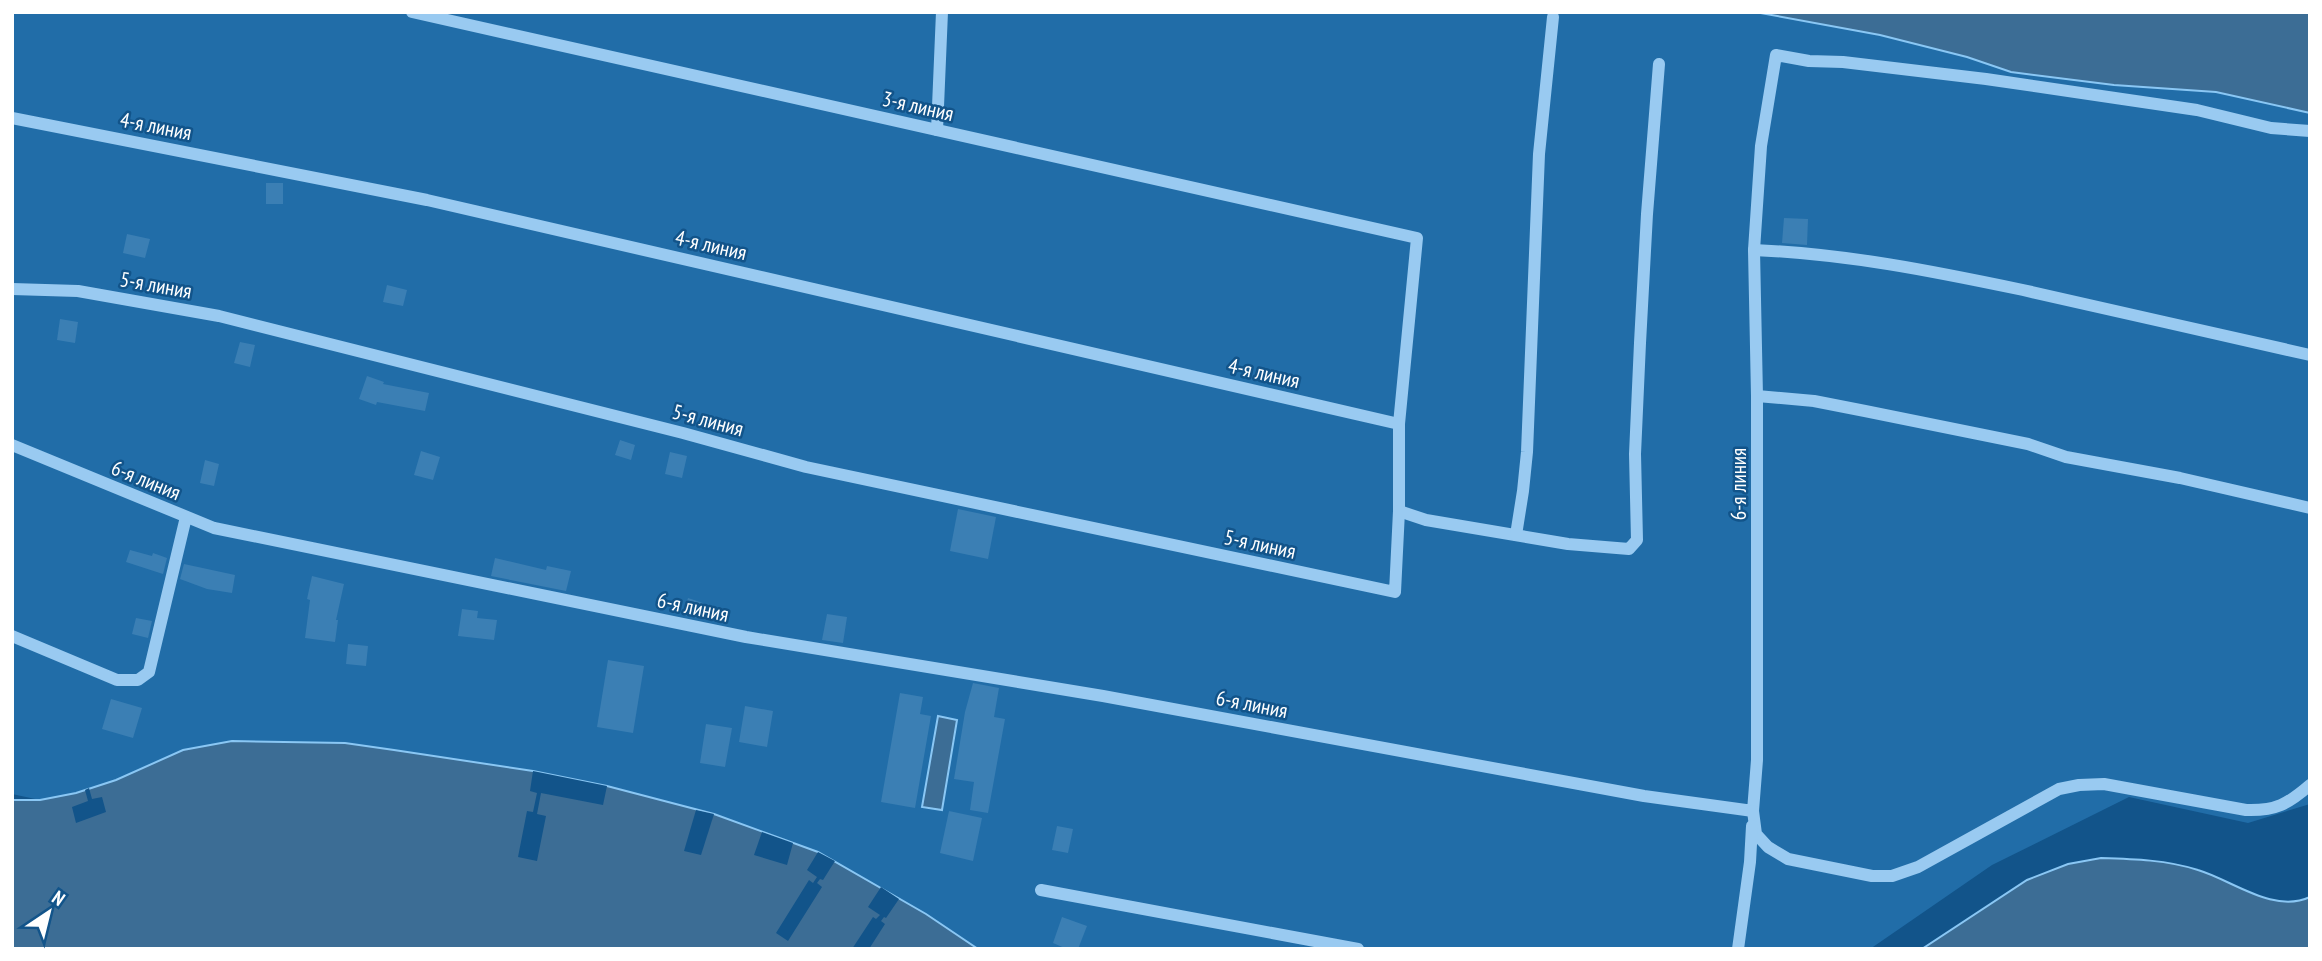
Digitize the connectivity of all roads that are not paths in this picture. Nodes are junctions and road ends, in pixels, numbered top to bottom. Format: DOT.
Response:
graph roads {
  1 [pos="411,12"];
  2 [pos="942,12"];
  3 [pos="1553,16"];
  4 [pos="1660,64"];
  5 [pos="12,118"];
  6 [pos="937,130"];
  7 [pos="2310,131"];
  8 [pos="1754,250"];
  9 [pos="12,289"];
  10 [pos="2310,355"];
  11 [pos="1757,397"];
  12 [pos="1399,424"];
  13 [pos="12,445"];
  14 [pos="2310,508"];
  15 [pos="1399,511"];
  16 [pos="186,517"];
  17 [pos="1516,535"];
  18 [pos="12,636"];
  19 [pos="2310,785"];
  20 [pos="1753,811"];
  21 [pos="1041,890"];
  22 [pos="1358,949"];
  23 [pos="1738,949"];
  1 -- 6 [label="lane, 3-я линия"];
  2 -- 6 [label="lane"];
  3 -- 17 [label="lane"];
  4 -- 17 [label="lane"];
  5 -- 12 [label="lane, 4-я линия"];
  6 -- 12 [label="lane, 3-я линия"];
  7 -- 8 [label="lane, 6-я линия"];
  8 -- 10 [label="lane"];
  8 -- 11 [label="lane, 6-я линия"];
  9 -- 15 [label="lane, 5-я линия"];
  11 -- 14 [label="lane"];
  11 -- 20 [label="lane, 6-я линия"];
  12 -- 15 [label="lane"];
  13 -- 16 [label="lane, 6-я линия"];
  15 -- 17 [label="lane"];
  16 -- 18 [label="lane"];
  16 -- 20 [label="lane, 6-я линия"];
  19 -- 20 [label="lane"];
  20 -- 23 [label="lane"];
  21 -- 22 [label="lane"];
}
